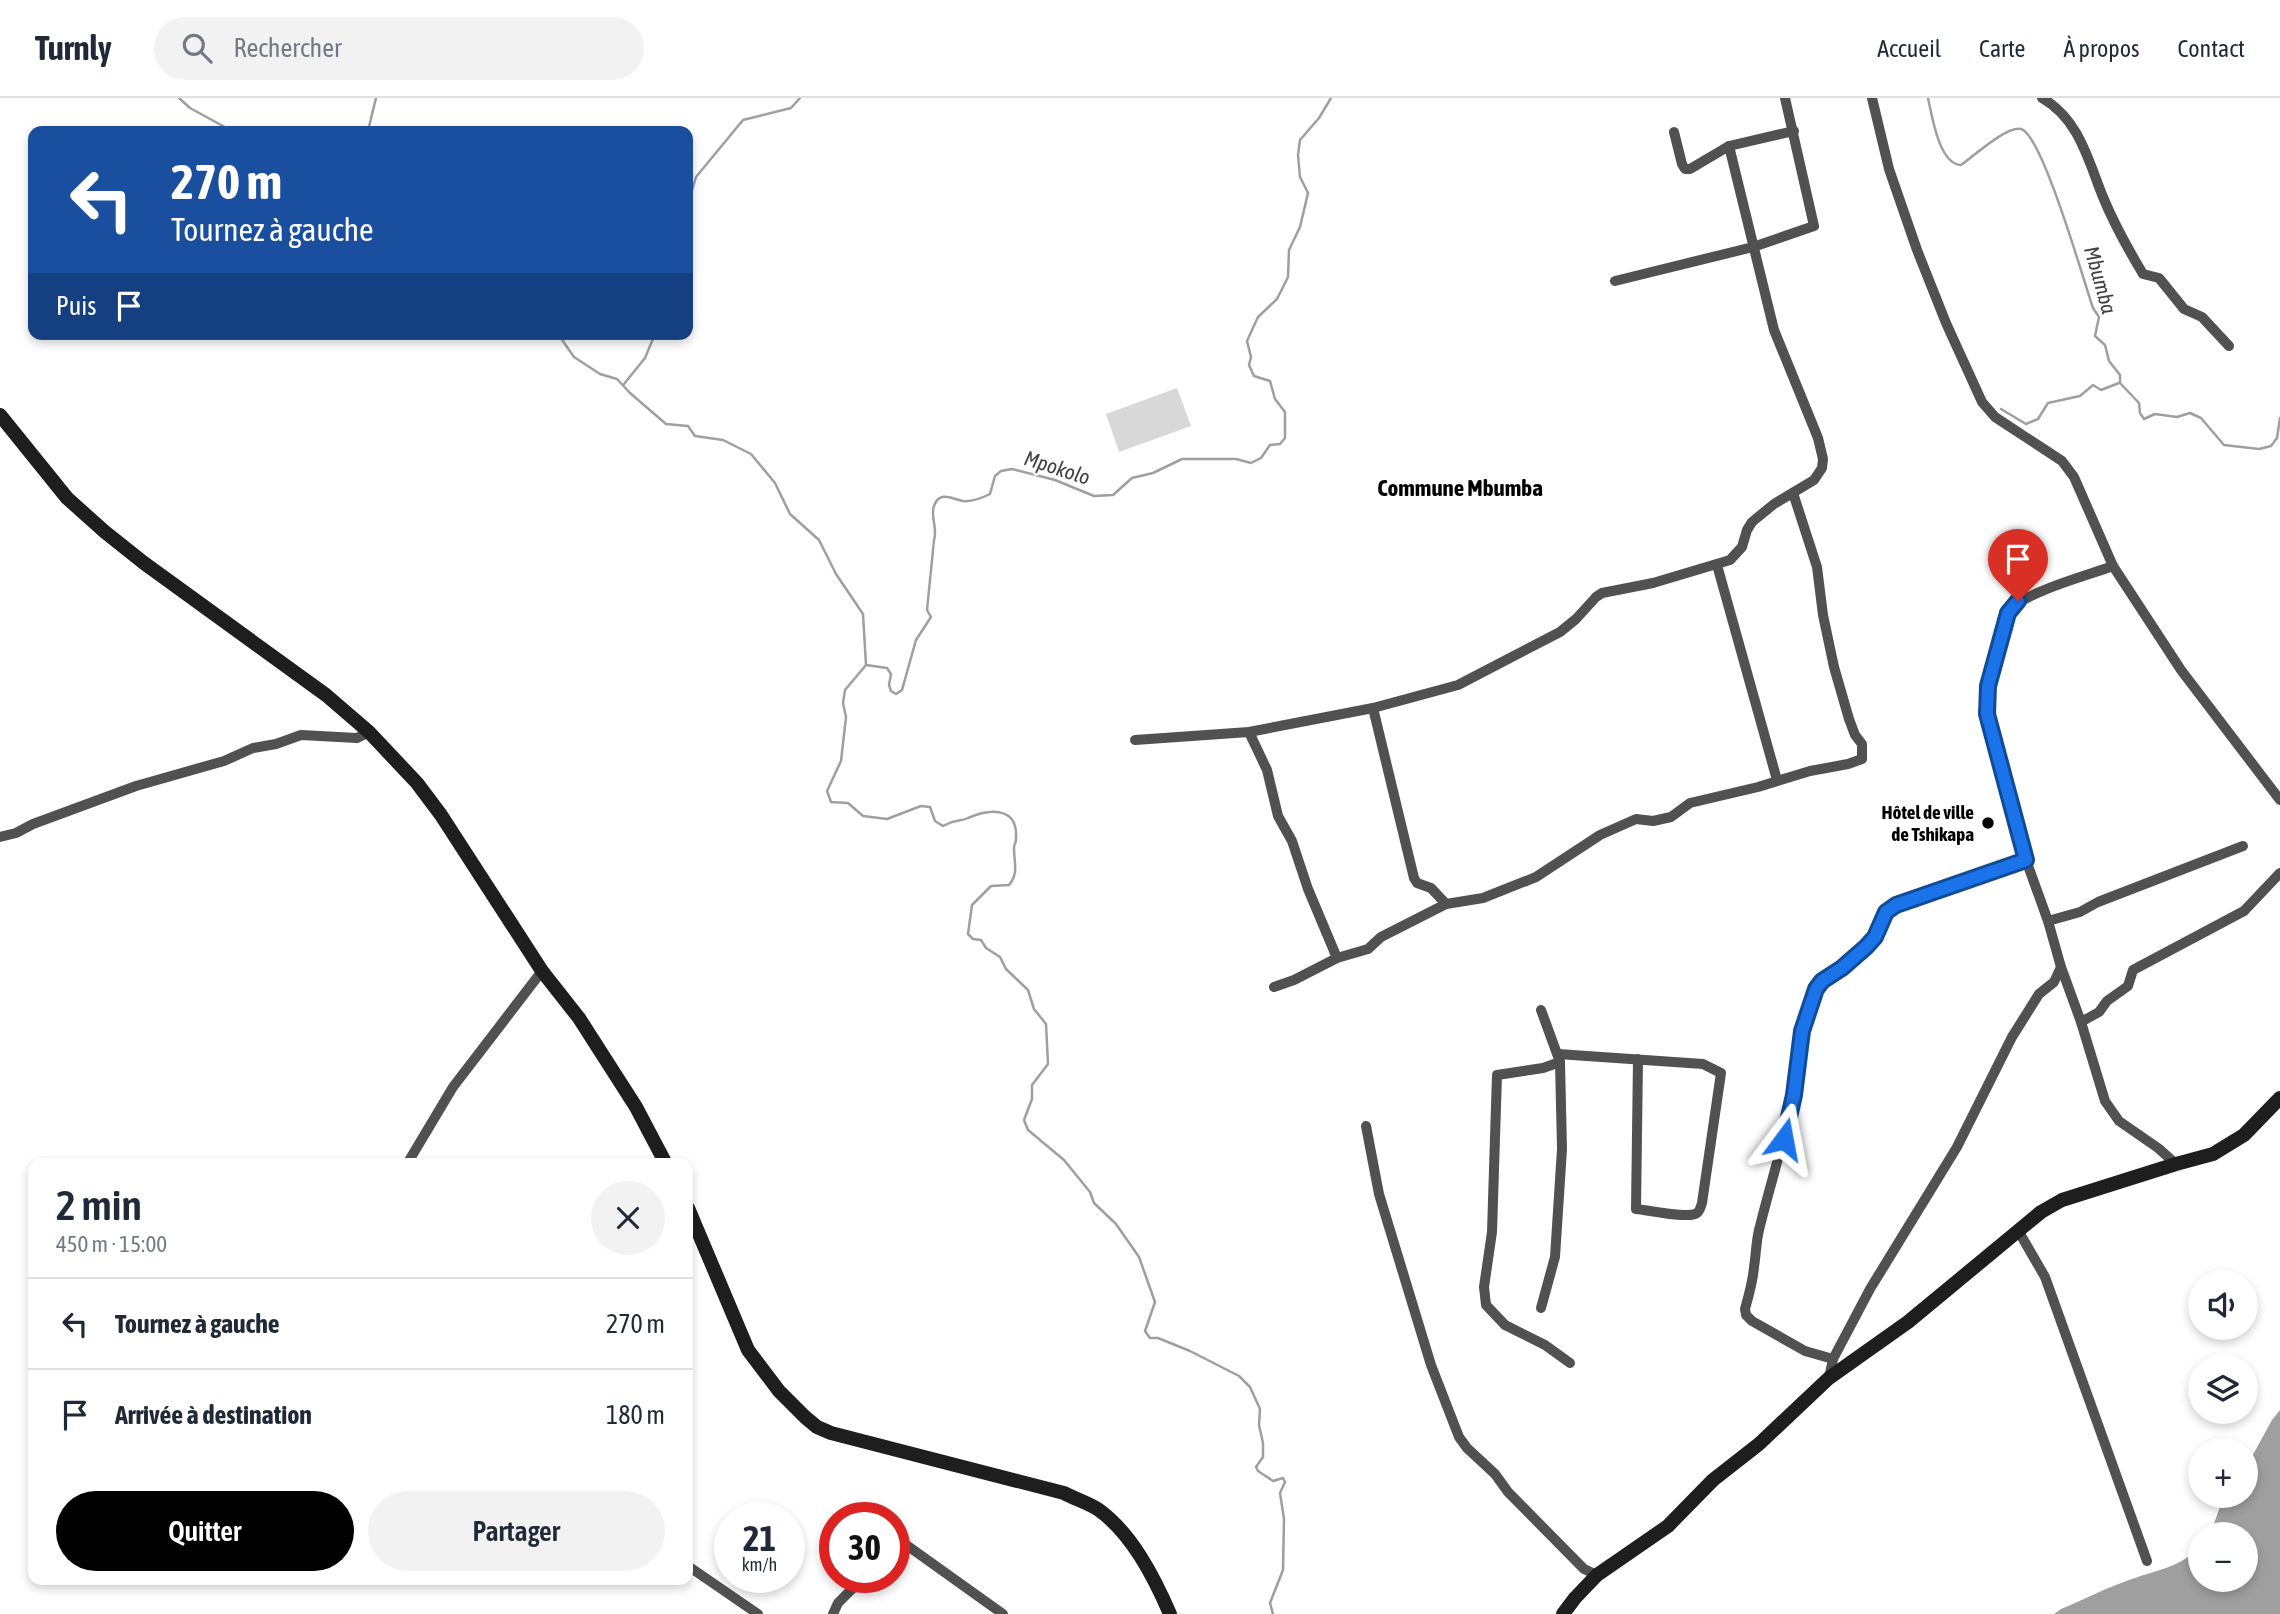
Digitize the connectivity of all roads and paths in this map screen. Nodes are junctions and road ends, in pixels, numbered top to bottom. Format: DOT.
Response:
graph roads {
  1 [pos="1786,98"];
  2 [pos="1872,98"];
  3 [pos="2042,98"];
  4 [pos="1794,131"];
  5 [pos="1674,132"];
  6 [pos="1729,146"];
  7 [pos="1753,247"];
  8 [pos="1615,281"];
  9 [pos="2229,346"];
  10 [pos="0,415"];
  11 [pos="1793,493"];
  12 [pos="1717,565"];
  13 [pos="2113,566"];
  14 [pos="1373,708"];
  15 [pos="369,732"];
  16 [pos="1249,732"];
  17 [pos="1135,740"];
  18 [pos="1777,780"];
  19 [pos="2280,800"];
  20 [pos="0,836"];
  21 [pos="2244,846"];
  22 [pos="2026,860"];
  23 [pos="2280,873"];
  24 [pos="1446,904"];
  25 [pos="2048,921"];
  26 [pos="1337,958"];
  27 [pos="2061,967"];
  28 [pos="542,971"];
  29 [pos="1274,987"];
  30 [pos="1541,1010"];
  31 [pos="2081,1022"];
  32 [pos="1559,1058"];
  33 [pos="1637,1059"];
  34 [pos="2280,1098"];
  35 [pos="1366,1126"];
  36 [pos="412,1158"];
  37 [pos="659,1158"];
  38 [pos="2176,1164"];
  39 [pos="693,1220"];
  40 [pos="2018,1232"];
  41 [pos="1541,1308"];
  42 [pos="1833,1359"];
  43 [pos="1570,1363"];
  44 [pos="1829,1378"];
  45 [pos="910,1548"];
  46 [pos="2147,1561"];
  47 [pos="693,1569"];
  48 [pos="1598,1575"];
  49 [pos="848,1593"];
  50 [pos="758,1614"];
  51 [pos="833,1614"];
  52 [pos="1003,1614"];
  53 [pos="1170,1614"];
  54 [pos="1563,1614"];
  1 -- 4 [label="street"];
  2 -- 13 [label="street"];
  3 -- 9 [label="street"];
  4 -- 6 [label="street"];
  4 -- 7 [label="street"];
  5 -- 6 [label="street"];
  6 -- 7 [label="street"];
  7 -- 8 [label="street"];
  7 -- 11 [label="street"];
  10 -- 15 [label="main road"];
  11 -- 12 [label="street"];
  11 -- 18 [label="street"];
  12 -- 14 [label="street"];
  12 -- 18 [label="street"];
  13 -- 19 [label="street"];
  13 -- 22 [label="street"];
  14 -- 16 [label="street"];
  14 -- 24 [label="street"];
  15 -- 20 [label="street"];
  15 -- 28 [label="main road"];
  16 -- 17 [label="street"];
  16 -- 26 [label="street"];
  18 -- 24 [label="street"];
  21 -- 25 [label="street"];
  22 -- 25 [label="street"];
  22 -- 42 [label="street"];
  23 -- 31 [label="street"];
  24 -- 26 [label="street"];
  25 -- 27 [label="street"];
  26 -- 29 [label="street"];
  27 -- 31 [label="street"];
  27 -- 42 [label="street"];
  28 -- 36 [label="street"];
  28 -- 37 [label="main road"];
  30 -- 32 [label="street"];
  31 -- 38 [label="street"];
  32 -- 33 [label="street"];
  32 -- 41 [label="street"];
  32 -- 43 [label="street"];
  33 -- 33 [label="street"];
  34 -- 38 [label="main road"];
  35 -- 48 [label="street"];
  38 -- 40 [label="main road"];
  39 -- 53 [label="main road"];
  40 -- 44 [label="main road"];
  40 -- 46 [label="street"];
  42 -- 44 [label="street"];
  44 -- 48 [label="main road"];
  45 -- 52 [label="street"];
  47 -- 50 [label="street"];
  48 -- 54 [label="main road"];
  49 -- 51 [label="street"];
}
